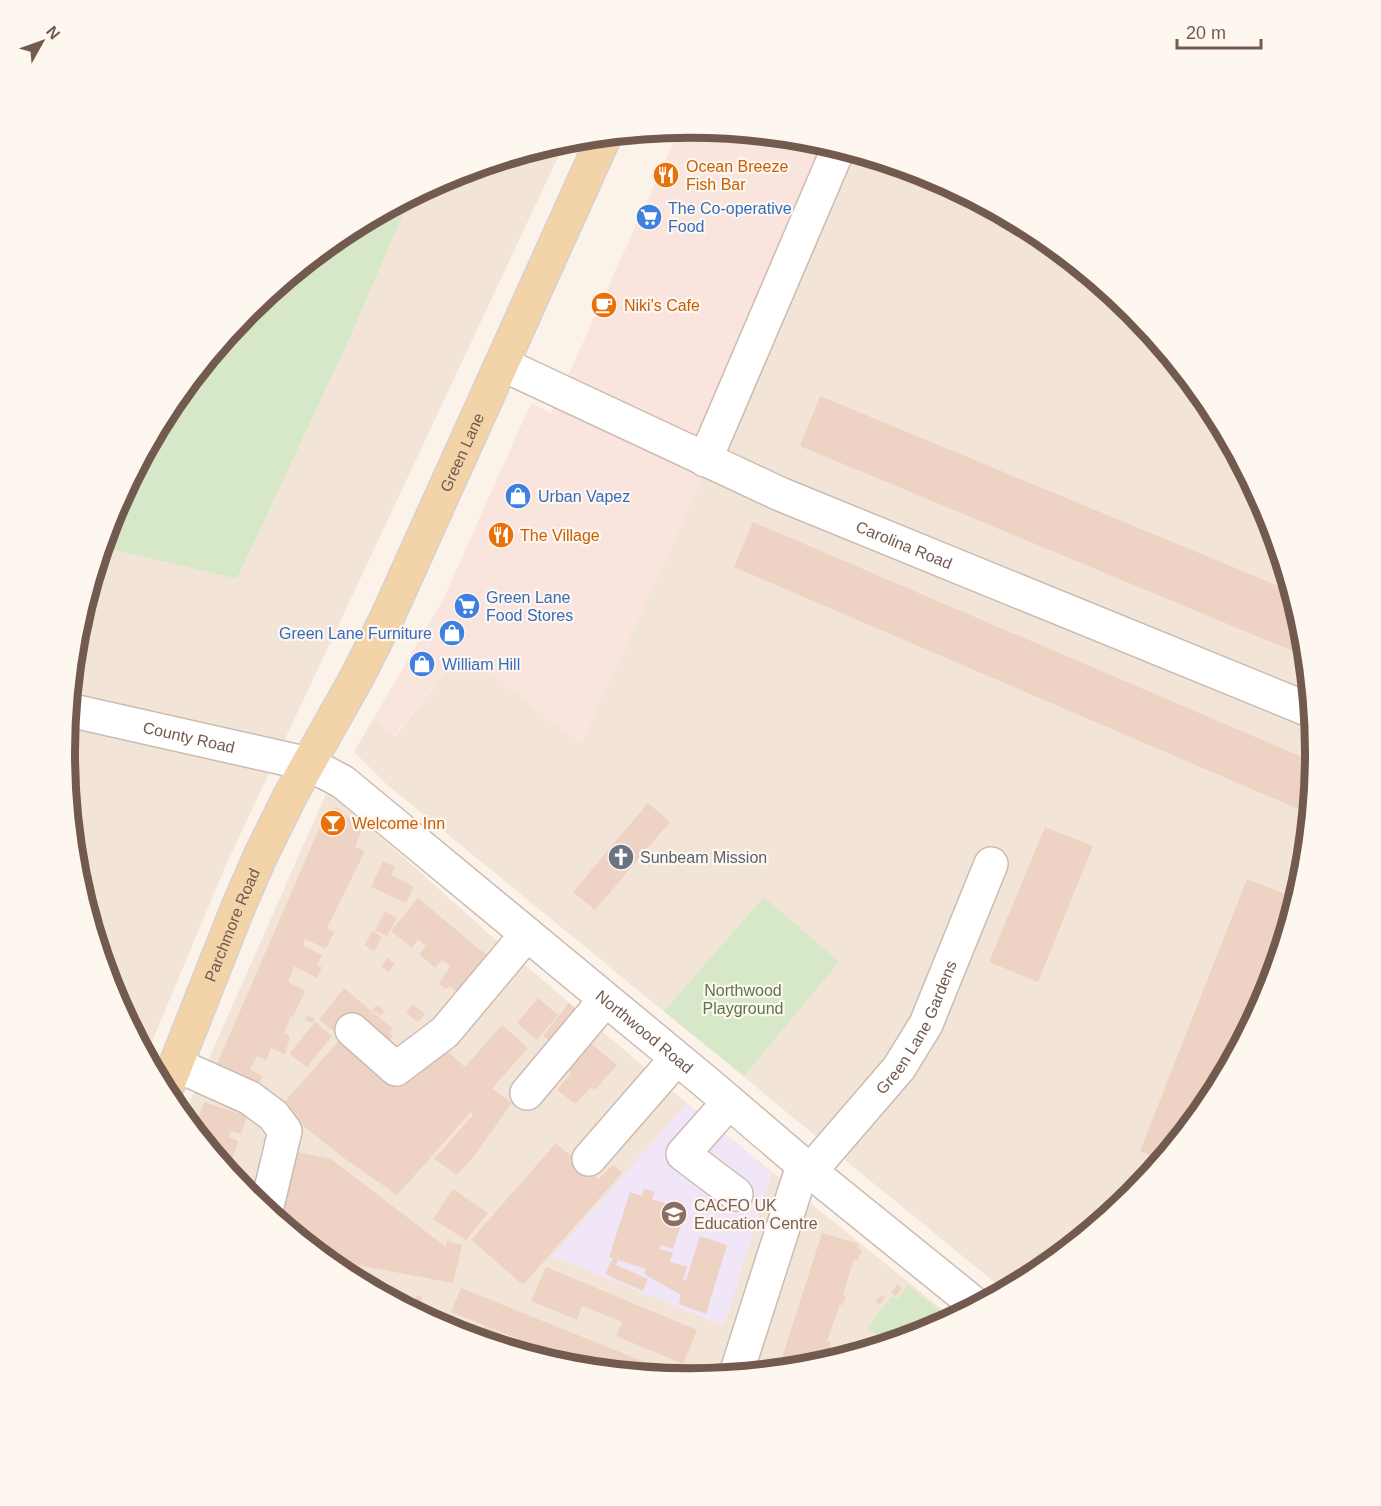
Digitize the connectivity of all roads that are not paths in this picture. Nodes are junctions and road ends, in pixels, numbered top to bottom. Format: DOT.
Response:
graph roads {
  1 [pos="601,144"];
  2 [pos="836,155"];
  3 [pos="502,364"];
  4 [pos="705,460"];
  5 [pos="1304,708"];
  6 [pos="76,712"];
  7 [pos="309,764"];
  8 [pos="992,864"];
  9 [pos="527,934"];
  10 [pos="605,1000"];
  11 [pos="352,1030"];
  12 [pos="676,1059"];
  13 [pos="171,1078"];
  14 [pos="527,1093"];
  15 [pos="729,1102"];
  16 [pos="589,1159"];
  17 [pos="810,1171"];
  18 [pos="736,1194"];
  19 [pos="268,1200"];
  20 [pos="963,1305"];
  21 [pos="738,1366"];
  1 -- 3 [label="main road, Green Lane"];
  2 -- 4 [label="street"];
  3 -- 4 [label="street, Carolina Road"];
  3 -- 7 [label="main road, Green Lane"];
  4 -- 5 [label="street, Carolina Road"];
  6 -- 7 [label="street, County Road"];
  7 -- 9 [label="street, Northwood Road"];
  7 -- 13 [label="main road, Parchmore Road"];
  8 -- 17 [label="street, Green Lane Gardens"];
  9 -- 10 [label="street, Northwood Road"];
  9 -- 11 [label="street"];
  10 -- 12 [label="street, Northwood Road"];
  10 -- 14 [label="street"];
  12 -- 15 [label="street, Northwood Road"];
  12 -- 16 [label="street"];
  13 -- 19 [label="street"];
  15 -- 17 [label="street, Northwood Road"];
  15 -- 18 [label="street"];
  17 -- 20 [label="street, Northwood Road"];
  17 -- 21 [label="street, Green Lane Gardens"];
}
